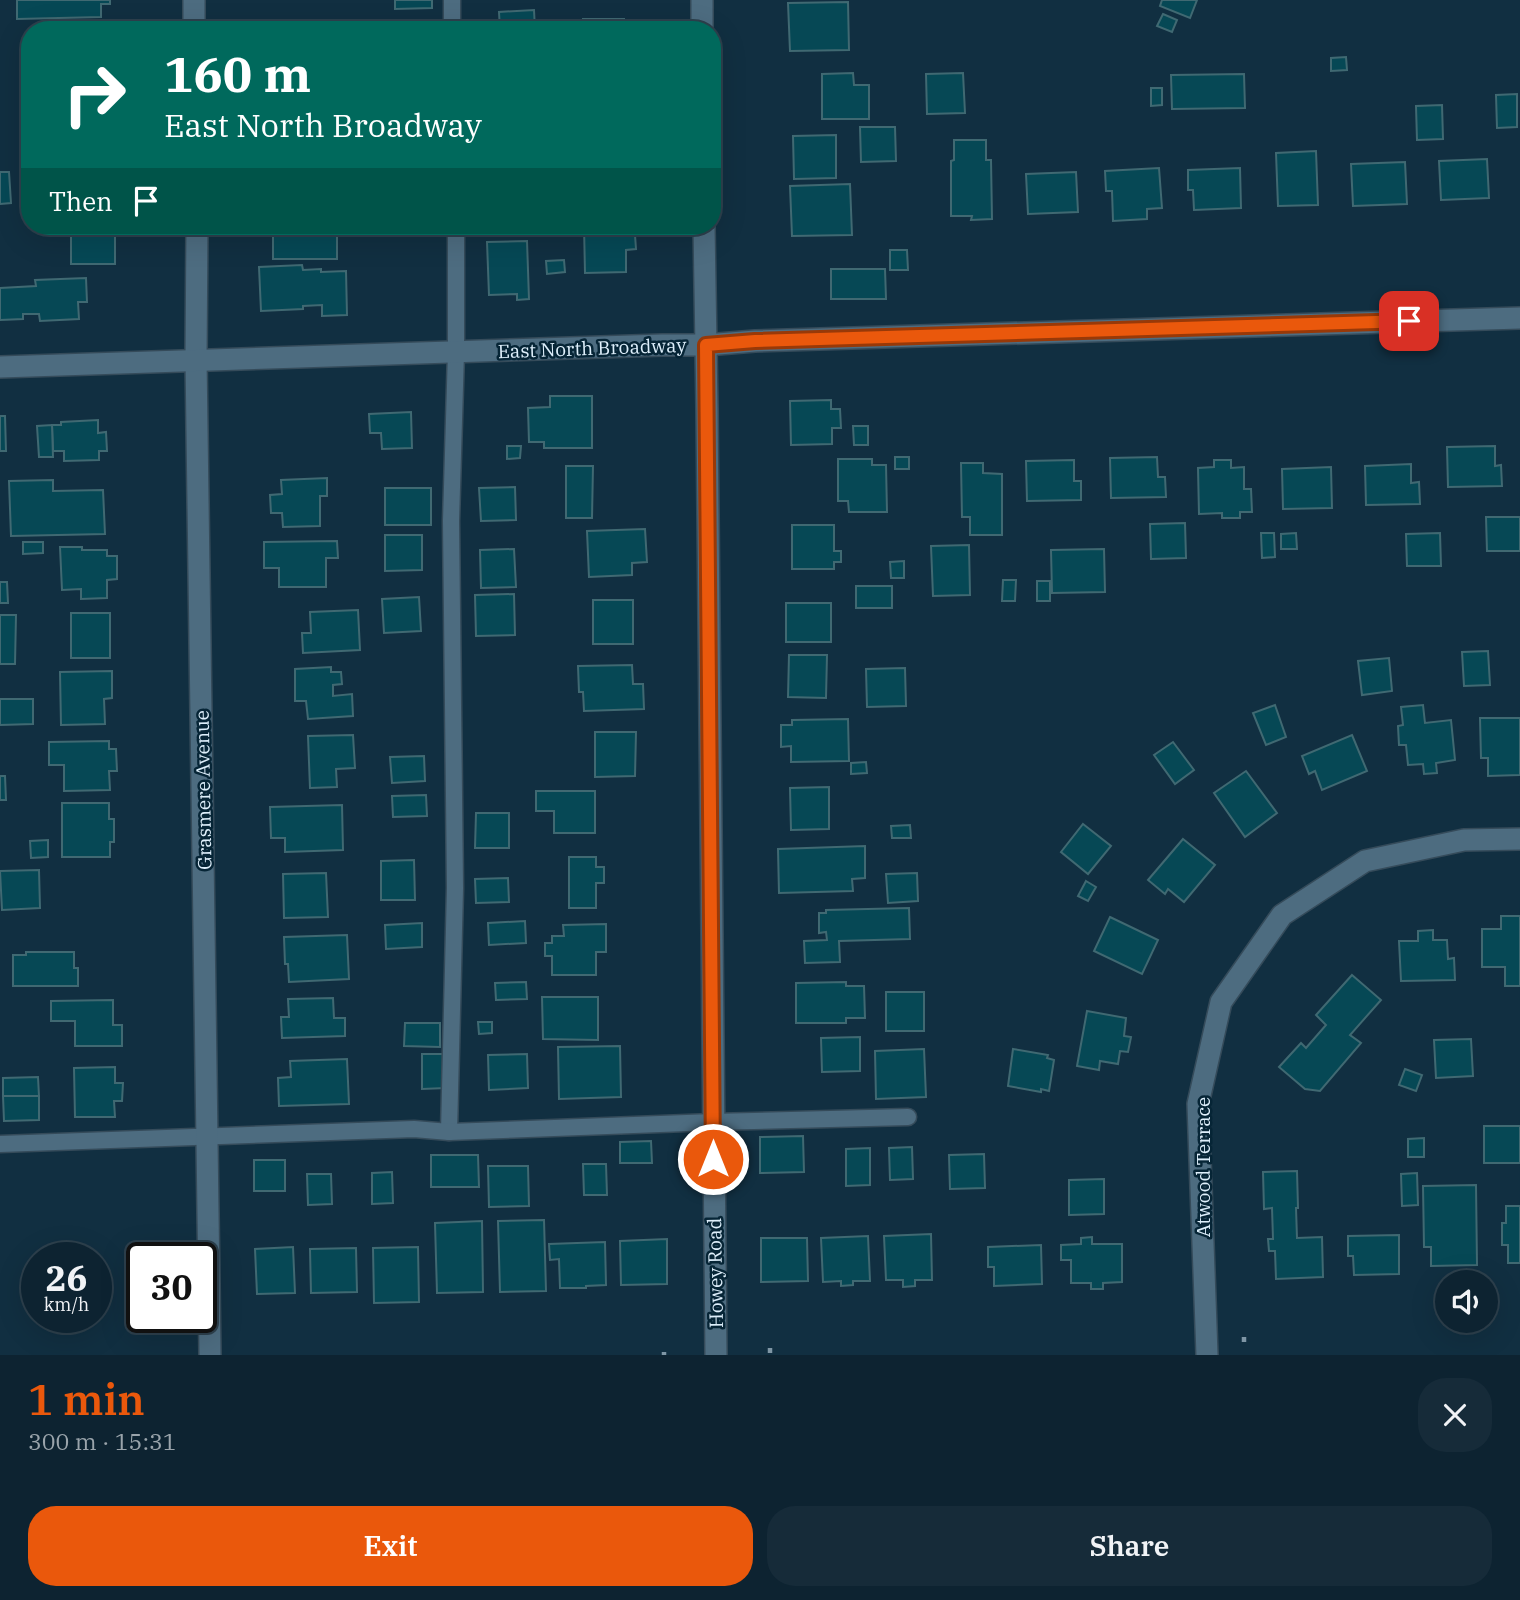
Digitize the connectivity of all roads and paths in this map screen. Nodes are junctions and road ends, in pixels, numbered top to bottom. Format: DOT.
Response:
graph roads {
  1 [pos="194,0"];
  2 [pos="452,0"];
  3 [pos="702,0"];
  4 [pos="194,21"];
  5 [pos="452,21"];
  6 [pos="702,21"];
  7 [pos="197,235"];
  8 [pos="456,235"];
  9 [pos="704,235"];
  10 [pos="1520,318"];
  11 [pos="706,345"];
  12 [pos="456,352"];
  13 [pos="196,359"];
  14 [pos="0,367"];
  15 [pos="1520,839"];
  16 [pos="908,1116"];
  17 [pos="713,1122"];
  18 [pos="449,1132"];
  19 [pos="207,1135"];
  20 [pos="0,1144"];
  21 [pos="1244,1337"];
  22 [pos="1244,1344"];
  23 [pos="770,1348"];
  24 [pos="210,1355"];
  25 [pos="716,1355"];
  26 [pos="771,1355"];
  27 [pos="1207,1355"];
  1 -- 4 [label="street"];
  2 -- 5 [label="lane"];
  3 -- 6 [label="street"];
  7 -- 13 [label="street, Grasmere Avenue"];
  8 -- 12 [label="lane"];
  9 -- 11 [label="street, Howey Road"];
  10 -- 11 [label="street, East North Broadway"];
  11 -- 12 [label="street, East North Broadway"];
  11 -- 17 [label="street, Howey Road"];
  12 -- 13 [label="street, East North Broadway"];
  12 -- 18 [label="lane"];
  13 -- 14 [label="street, East North Broadway"];
  13 -- 19 [label="street, Grasmere Avenue"];
  15 -- 27 [label="street, Atwood Terrace"];
  16 -- 17 [label="lane"];
  17 -- 18 [label="lane"];
  17 -- 25 [label="street, Howey Road"];
  18 -- 19 [label="lane"];
  19 -- 20 [label="lane"];
  19 -- 24 [label="street, Grasmere Avenue"];
  21 -- 22 [label="path"];
  23 -- 26 [label="path"];
}
